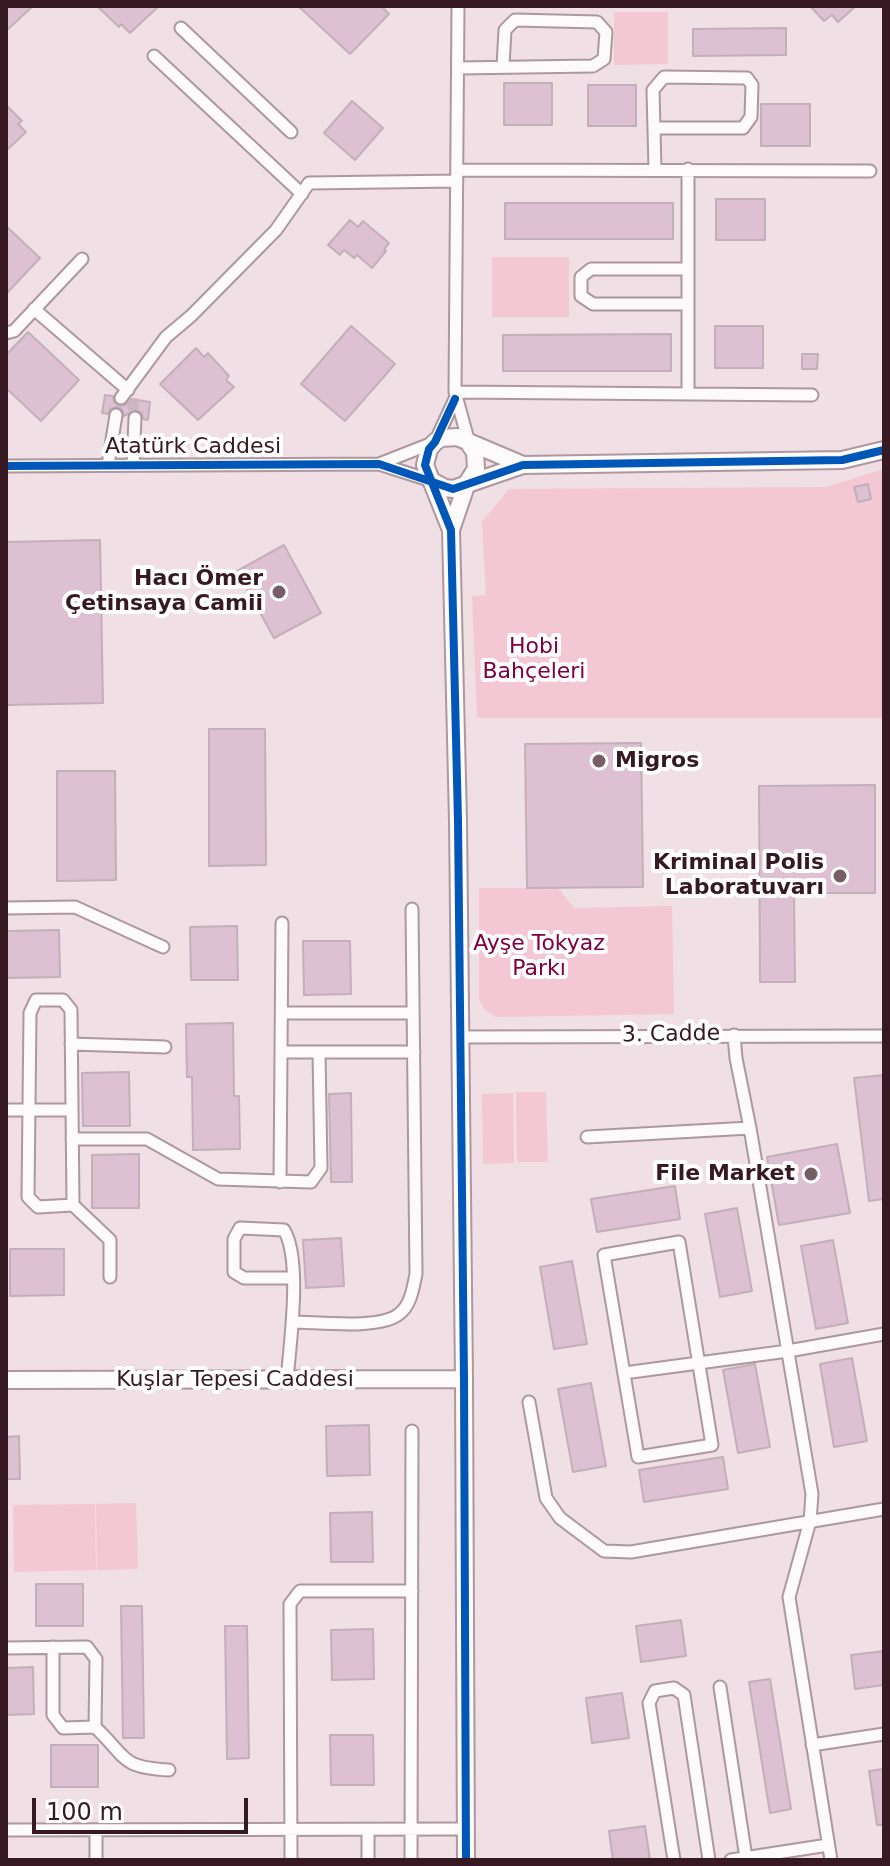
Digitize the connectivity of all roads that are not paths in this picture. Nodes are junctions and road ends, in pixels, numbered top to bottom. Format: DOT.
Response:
graph roads {
  1 [pos="458,6"];
  2 [pos="181,28"];
  3 [pos="154,56"];
  4 [pos="503,66"];
  5 [pos="458,68"];
  6 [pos="654,128"];
  7 [pos="291,132"];
  8 [pos="655,169"];
  9 [pos="688,169"];
  10 [pos="870,171"];
  11 [pos="457,176"];
  12 [pos="302,194"];
  13 [pos="82,259"];
  14 [pos="688,269"];
  15 [pos="688,304"];
  16 [pos="34,309"];
  17 [pos="6,333"];
  18 [pos="688,394"];
  19 [pos="812,395"];
  20 [pos="455,396"];
  21 [pos="116,415"];
  22 [pos="135,418"];
  23 [pos="435,442"];
  24 [pos="470,445"];
  25 [pos="881,448"];
  26 [pos="379,464"];
  27 [pos="108,465"];
  28 [pos="133,465"];
  29 [pos="523,465"];
  30 [pos="6,466"];
  31 [pos="432,481"];
  32 [pos="467,483"];
  33 [pos="451,530"];
  34 [pos="6,908"];
  35 [pos="412,909"];
  36 [pos="282,923"];
  37 [pos="163,947"];
  38 [pos="282,1013"];
  39 [pos="413,1013"];
  40 [pos="734,1035"];
  41 [pos="884,1036"];
  42 [pos="459,1037"];
  43 [pos="71,1044"];
  44 [pos="165,1047"];
  45 [pos="281,1052"];
  46 [pos="319,1052"];
  47 [pos="414,1052"];
  48 [pos="6,1110"];
  49 [pos="29,1110"];
  50 [pos="72,1110"];
  51 [pos="750,1128"];
  52 [pos="587,1137"];
  53 [pos="72,1139"];
  54 [pos="280,1182"];
  55 [pos="73,1205"];
  56 [pos="110,1277"];
  57 [pos="292,1278"];
  58 [pos="292,1322"];
  59 [pos="884,1334"];
  60 [pos="788,1351"];
  61 [pos="699,1363"];
  62 [pos="624,1373"];
  63 [pos="464,1379"];
  64 [pos="6,1380"];
  65 [pos="287,1380"];
  66 [pos="529,1402"];
  67 [pos="412,1431"];
  68 [pos="884,1509"];
  69 [pos="810,1521"];
  70 [pos="412,1591"];
  71 [pos="53,1647"];
  72 [pos="6,1648"];
  73 [pos="720,1687"];
  74 [pos="95,1727"];
  75 [pos="884,1734"];
  76 [pos="812,1745"];
  77 [pos="169,1770"];
  78 [pos="291,1829"];
  79 [pos="368,1829"];
  80 [pos="411,1829"];
  81 [pos="466,1829"];
  82 [pos="6,1830"];
  83 [pos="96,1830"];
  84 [pos="828,1845"];
  85 [pos="746,1858"];
  86 [pos="96,1860"];
  87 [pos="291,1860"];
  88 [pos="368,1860"];
  89 [pos="411,1860"];
  90 [pos="466,1860"];
  91 [pos="674,1860"];
  92 [pos="709,1860"];
  93 [pos="731,1860"];
  94 [pos="831,1860"];
  1 -- 5 [label="street"];
  2 -- 7 [label="street"];
  3 -- 12 [label="street"];
  4 -- 4 [label="street"];
  4 -- 5 [label="street"];
  5 -- 11 [label="street"];
  6 -- 6 [label="street"];
  6 -- 8 [label="street"];
  8 -- 9 [label="street"];
  8 -- 11 [label="street"];
  9 -- 10 [label="street"];
  9 -- 14 [label="street"];
  11 -- 12 [label="street"];
  11 -- 20 [label="street"];
  12 -- 16 [label="street"];
  13 -- 16 [label="street"];
  14 -- 15 [label="street"];
  14 -- 15 [label="street"];
  15 -- 18 [label="street"];
  16 -- 17 [label="street"];
  18 -- 19 [label="street"];
  18 -- 20 [label="street"];
  20 -- 23 [label="street"];
  20 -- 24 [label="street"];
  21 -- 27 [label="street"];
  22 -- 28 [label="street"];
  23 -- 24 [label="street"];
  23 -- 26 [label="street"];
  23 -- 31 [label="street"];
  24 -- 29 [label="street"];
  24 -- 32 [label="street"];
  25 -- 29 [label="street"];
  26 -- 28 [label="street, Atatürk Caddesi"];
  26 -- 31 [label="street"];
  27 -- 28 [label="street, Atatürk Caddesi"];
  27 -- 30 [label="street, Atatürk Caddesi"];
  29 -- 32 [label="street"];
  31 -- 32 [label="street"];
  31 -- 33 [label="street"];
  32 -- 33 [label="street"];
  33 -- 42 [label="street"];
  34 -- 37 [label="street"];
  35 -- 39 [label="street"];
  36 -- 38 [label="street"];
  38 -- 39 [label="street"];
  38 -- 45 [label="street"];
  39 -- 47 [label="street"];
  40 -- 41 [label="street, 3. Cadde"];
  40 -- 42 [label="street, 3. Cadde"];
  40 -- 51 [label="street"];
  42 -- 63 [label="street"];
  43 -- 44 [label="street"];
  43 -- 49 [label="street"];
  43 -- 50 [label="street"];
  45 -- 46 [label="street"];
  45 -- 54 [label="street"];
  46 -- 47 [label="street"];
  46 -- 54 [label="street"];
  47 -- 58 [label="street"];
  48 -- 49 [label="street"];
  49 -- 50 [label="street"];
  49 -- 55 [label="street"];
  50 -- 53 [label="street"];
  51 -- 52 [label="street"];
  51 -- 60 [label="street"];
  53 -- 54 [label="street"];
  53 -- 55 [label="street"];
  55 -- 56 [label="street"];
  57 -- 57 [label="street"];
  57 -- 58 [label="street"];
  58 -- 65 [label="street"];
  59 -- 60 [label="street"];
  60 -- 61 [label="street"];
  60 -- 69 [label="street"];
  61 -- 62 [label="street"];
  61 -- 62 [label="street"];
  61 -- 62 [label="street"];
  63 -- 65 [label="street, Kuşlar Tepesi Caddesi"];
  63 -- 81 [label="street"];
  64 -- 65 [label="street, Kuşlar Tepesi Caddesi"];
  66 -- 69 [label="street"];
  67 -- 70 [label="street"];
  68 -- 69 [label="street"];
  69 -- 76 [label="street"];
  70 -- 78 [label="street"];
  70 -- 80 [label="street"];
  71 -- 72 [label="street"];
  71 -- 74 [label="street"];
  71 -- 74 [label="street"];
  73 -- 85 [label="street"];
  74 -- 77 [label="street"];
  75 -- 76 [label="street"];
  76 -- 84 [label="street"];
  78 -- 79 [label="street"];
  78 -- 83 [label="street"];
  78 -- 87 [label="street"];
  79 -- 80 [label="street"];
  79 -- 88 [label="street"];
  80 -- 81 [label="street"];
  80 -- 89 [label="street"];
  81 -- 90 [label="street"];
  82 -- 83 [label="street"];
  83 -- 86 [label="street"];
  84 -- 85 [label="street"];
  84 -- 94 [label="street"];
  85 -- 93 [label="street"];
  91 -- 92 [label="street"];
}
